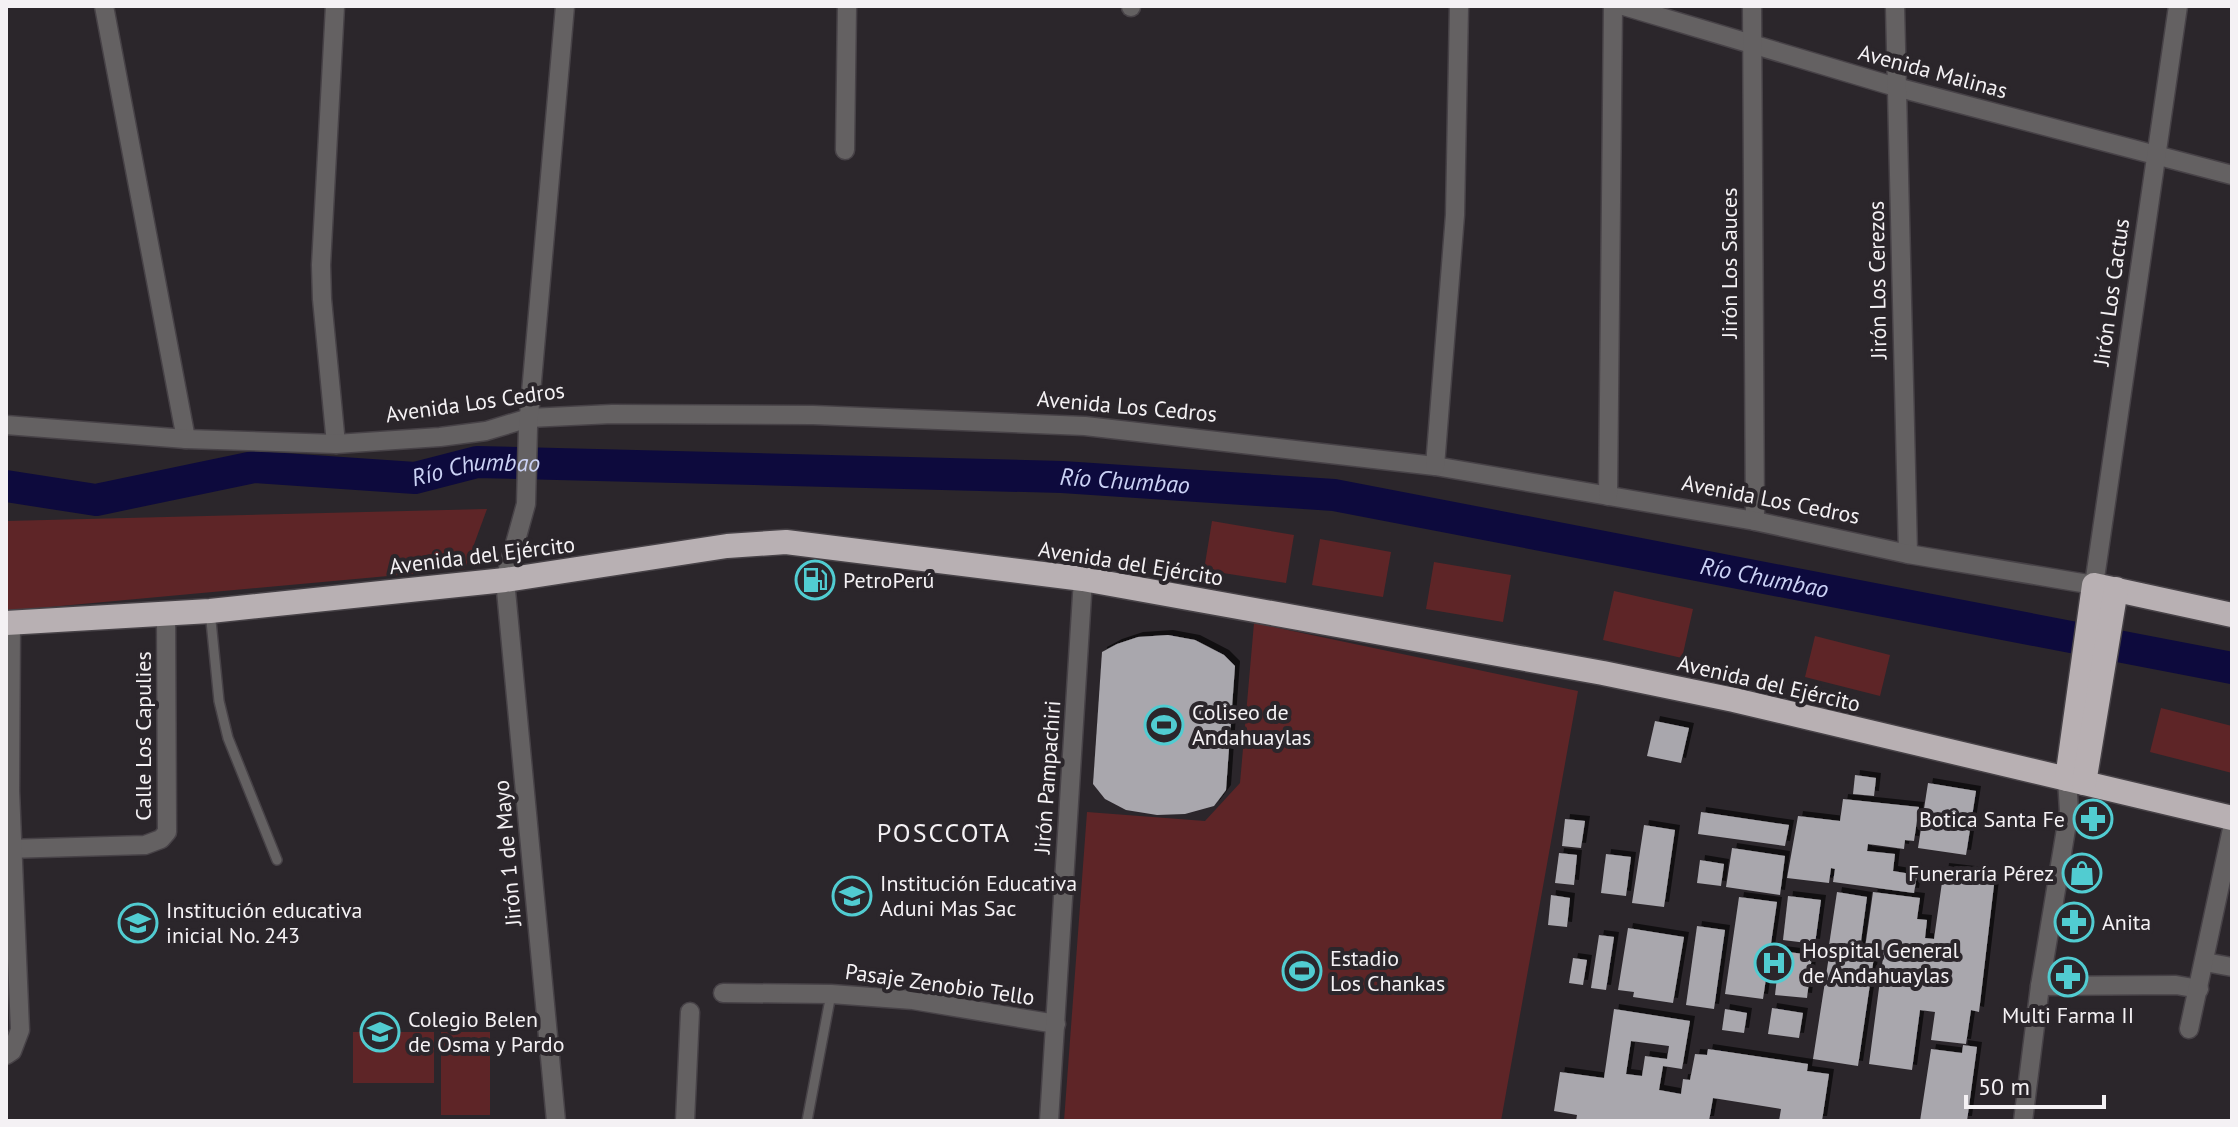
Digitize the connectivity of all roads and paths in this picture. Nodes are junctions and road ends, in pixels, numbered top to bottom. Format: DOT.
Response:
graph roads {
  1 [pos="104,6"];
  2 [pos="335,6"];
  3 [pos="565,6"];
  4 [pos="847,6"];
  5 [pos="1459,6"];
  6 [pos="1613,6"];
  7 [pos="1624,6"];
  8 [pos="1752,6"];
  9 [pos="1895,6"];
  10 [pos="2178,6"];
  11 [pos="1751,45"];
  12 [pos="1896,87"];
  13 [pos="845,150"];
  14 [pos="2155,155"];
  15 [pos="2232,175"];
  16 [pos="529,422"];
  17 [pos="6,425"];
  18 [pos="186,439"];
  19 [pos="336,444"];
  20 [pos="1435,466"];
  21 [pos="1608,496"];
  22 [pos="1755,521"];
  23 [pos="1908,554"];
  24 [pos="1083,579"];
  25 [pos="505,580"];
  26 [pos="2104,596"];
  27 [pos="210,611"];
  28 [pos="166,614"];
  29 [pos="2232,615"];
  30 [pos="8,622"];
  31 [pos="2075,781"];
  32 [pos="2232,818"];
  33 [pos="2232,829"];
  34 [pos="9,848"];
  35 [pos="277,860"];
  36 [pos="2205,962"];
  37 [pos="2232,967"];
  38 [pos="2040,986"];
  39 [pos="2199,989"];
  40 [pos="723,993"];
  41 [pos="831,994"];
  42 [pos="690,1012"];
  43 [pos="1056,1024"];
  44 [pos="2189,1029"];
  45 [pos="9,1053"];
  46 [pos="556,1121"];
  47 [pos="685,1121"];
  48 [pos="807,1121"];
  49 [pos="1049,1121"];
  50 [pos="2023,1121"];
  1 -- 18 [label="street"];
  2 -- 19 [label="street"];
  3 -- 16 [label="street"];
  4 -- 13 [label="street"];
  5 -- 20 [label="street"];
  6 -- 21 [label="street"];
  7 -- 11 [label="street, Avenida Malinas"];
  8 -- 11 [label="street, Jirón Los Sauces"];
  9 -- 12 [label="street, Jirón Los Cerezos"];
  10 -- 14 [label="street, Jirón Los Cactus"];
  11 -- 12 [label="street, Avenida Malinas"];
  11 -- 22 [label="street, Jirón Los Sauces"];
  12 -- 14 [label="street, Avenida Malinas"];
  12 -- 23 [label="street, Jirón Los Cerezos"];
  14 -- 15 [label="street, Avenida Malinas"];
  14 -- 26 [label="street, Jirón Los Cactus"];
  16 -- 19 [label="street, Avenida Los Cedros"];
  16 -- 20 [label="street, Avenida Los Cedros"];
  16 -- 25 [label="street"];
  17 -- 18 [label="street, Avenida Los Cedros"];
  18 -- 19 [label="street, Avenida Los Cedros"];
  20 -- 21 [label="street, Avenida Los Cedros"];
  21 -- 22 [label="street, Avenida Los Cedros"];
  22 -- 23 [label="street, Avenida Los Cedros"];
  23 -- 26 [label="street, Avenida Los Cedros"];
  24 -- 25 [label="highway, Avenida del Ejército"];
  24 -- 31 [label="highway, Avenida del Ejército"];
  24 -- 43 [label="street, Jirón Pampachiri"];
  25 -- 27 [label="highway, Avenida del Ejército"];
  25 -- 46 [label="street, Jirón 1 de Mayo"];
  26 -- 29 [label="highway, Avenida Los Cedros"];
  26 -- 31 [label="highway"];
  27 -- 28 [label="highway, Avenida del Ejército"];
  27 -- 35 [label="lane"];
  28 -- 30 [label="highway, Avenida del Ejército"];
  28 -- 34 [label="street, Calle Los Capulies"];
  30 -- 34 [label="street"];
  31 -- 32 [label="highway, Avenida del Ejército"];
  31 -- 38 [label="street"];
  33 -- 36 [label="street"];
  34 -- 45 [label="street"];
  36 -- 37 [label="street"];
  36 -- 39 [label="street"];
  38 -- 39 [label="street"];
  38 -- 50 [label="street"];
  39 -- 44 [label="street"];
  40 -- 41 [label="street, Pasaje Zenobio Tello"];
  41 -- 43 [label="street, Pasaje Zenobio Tello"];
  41 -- 48 [label="lane"];
  42 -- 47 [label="street"];
  43 -- 49 [label="street, Jirón Pampachiri"];
}
